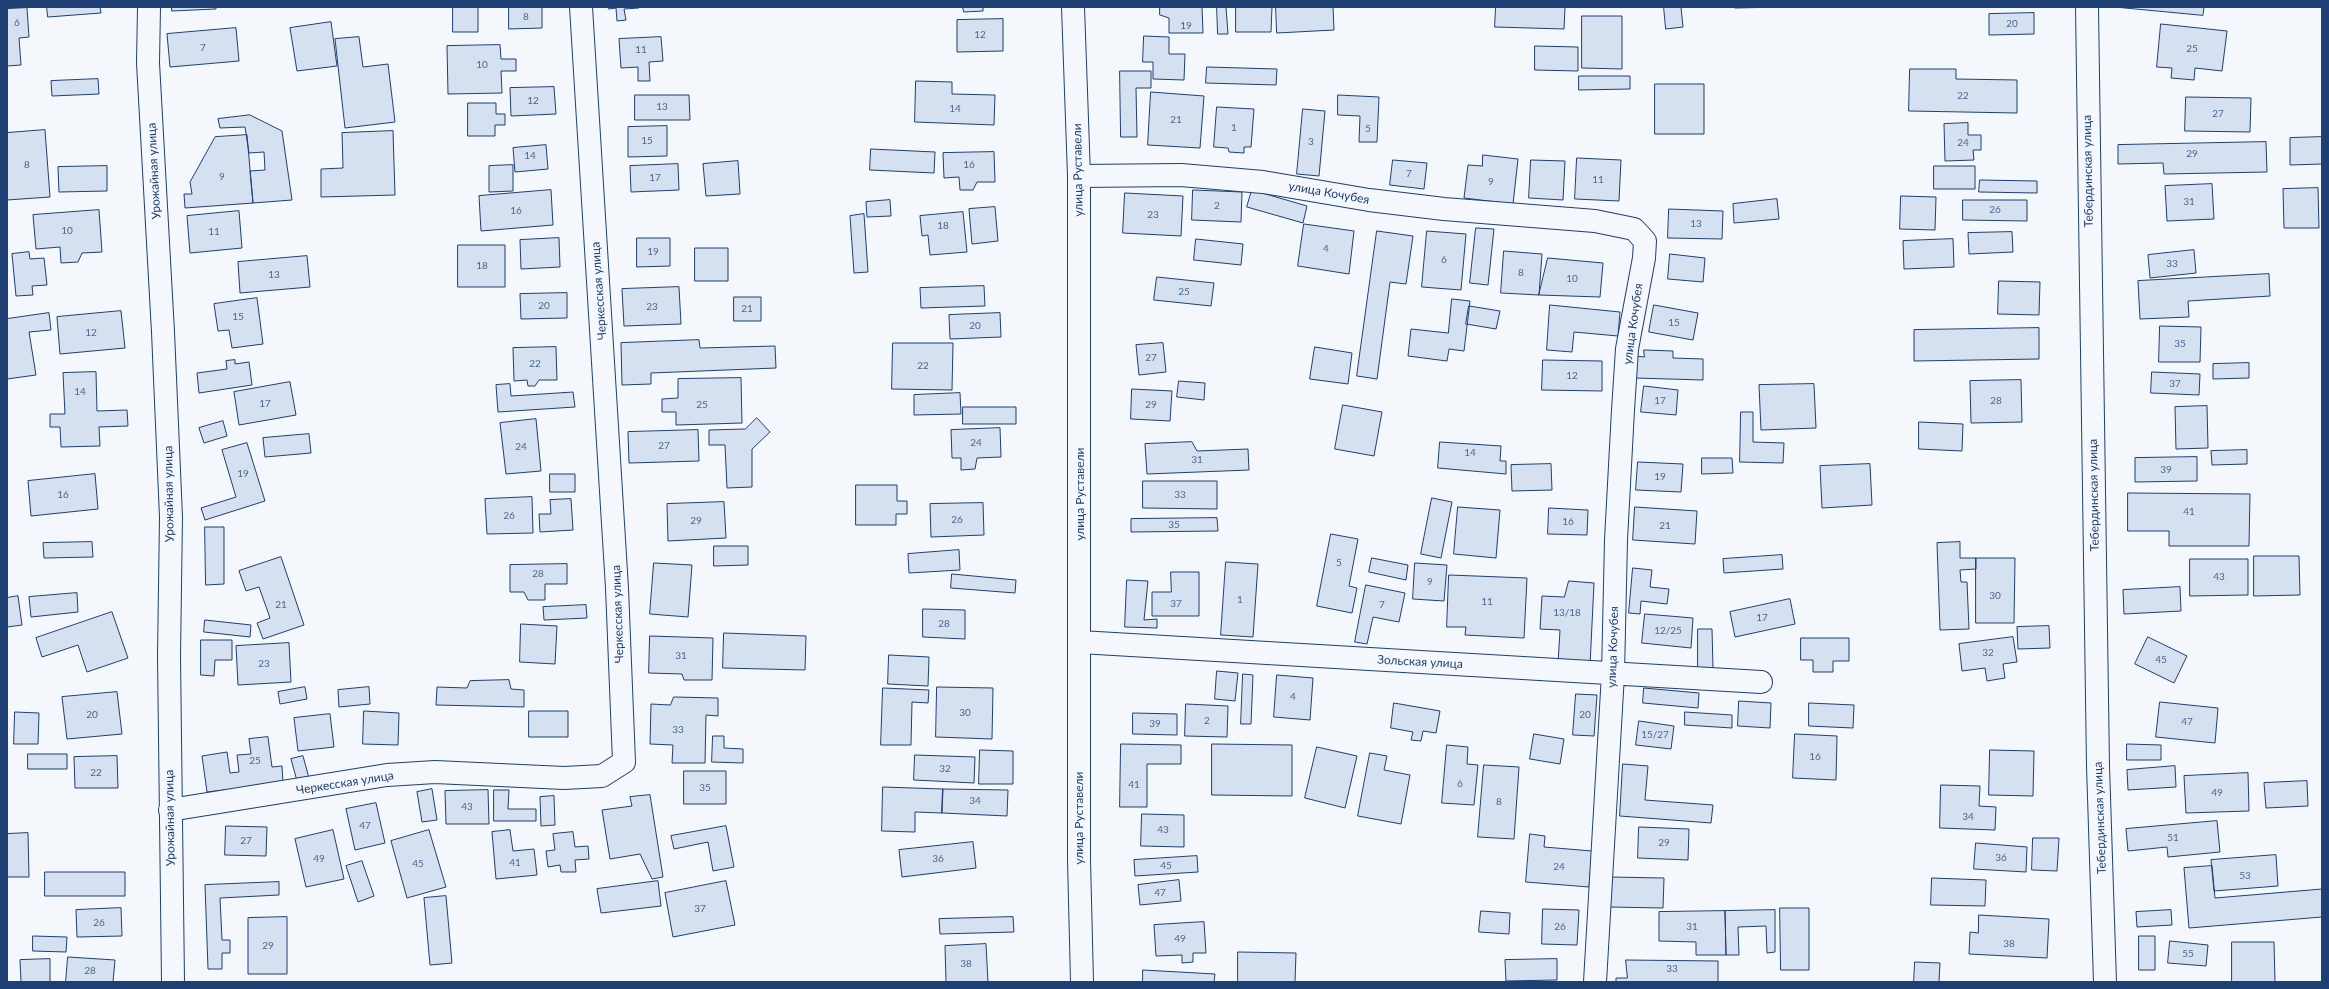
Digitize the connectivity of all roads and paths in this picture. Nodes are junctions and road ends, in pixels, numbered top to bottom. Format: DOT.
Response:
graph roads {
  1 [pos="149,7"];
  2 [pos="581,7"];
  3 [pos="1073,7"];
  4 [pos="2087,7"];
  5 [pos="1079,176"];
  6 [pos="1080,642"];
  7 [pos="1613,674"];
  8 [pos="1761,682"];
  9 [pos="170,810"];
  10 [pos="173,982"];
  11 [pos="1082,982"];
  12 [pos="1595,982"];
  13 [pos="2105,982"];
  1 -- 9 [label="street, Урожайная улица"];
  2 -- 9 [label="street, Черкесская улица"];
  3 -- 5 [label="street, улица Руставели"];
  4 -- 13 [label="street, Тебердинская улица"];
  5 -- 6 [label="street, улица Руставели"];
  5 -- 7 [label="street, улица Кочубея"];
  6 -- 7 [label="street, Зольская улица"];
  6 -- 11 [label="street, улица Руставели"];
  7 -- 8 [label="street, Зольская улица"];
  7 -- 12 [label="street, улица Кочубея"];
  9 -- 10 [label="street, Урожайная улица"];
}
